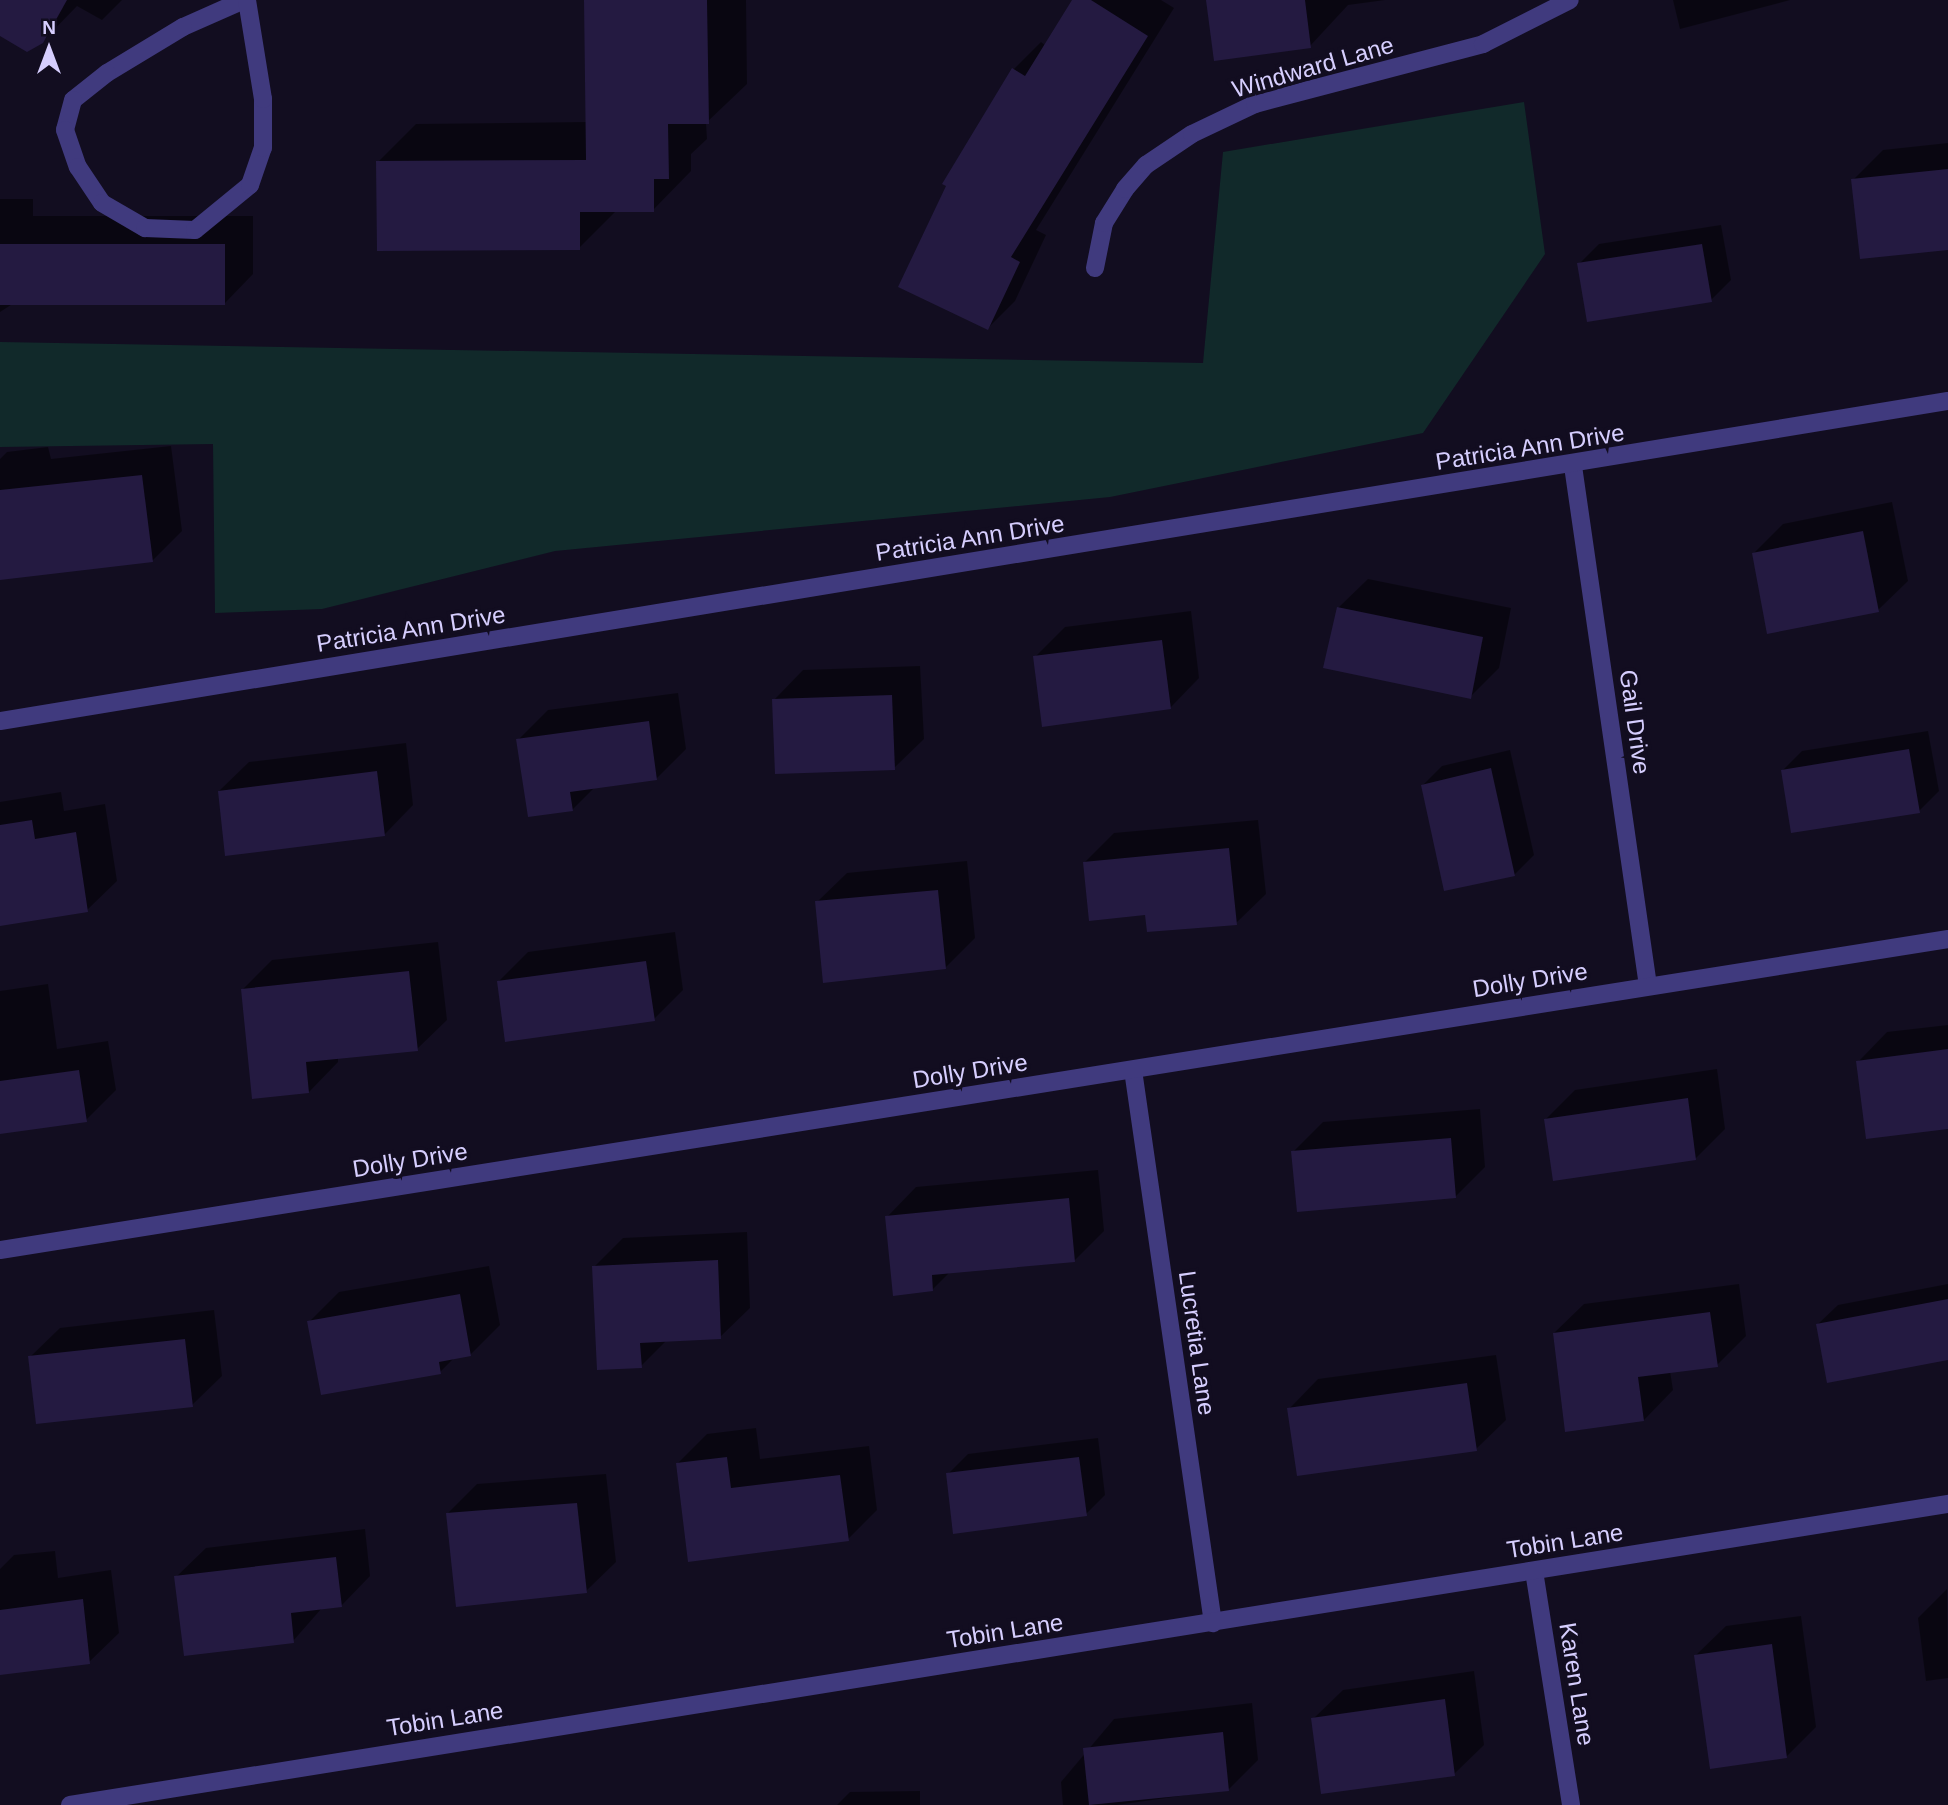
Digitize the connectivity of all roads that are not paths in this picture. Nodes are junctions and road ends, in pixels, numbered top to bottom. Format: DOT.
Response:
graph roads {
  1 [pos="245,0"];
  2 [pos="1570,0"];
  3 [pos="1095,268"];
  4 [pos="1948,401"];
  5 [pos="1573,466"];
  6 [pos="0,721"];
  7 [pos="1948,939"];
  8 [pos="1648,986"];
  9 [pos="1133,1070"];
  10 [pos="0,1250"];
  11 [pos="1948,1504"];
  12 [pos="1534,1571"];
  13 [pos="1213,1623"];
  14 [pos="70,1805"];
  15 [pos="1571,1805"];
  1 -- 1 [label="street"];
  2 -- 3 [label="street, Windward Lane"];
  4 -- 5 [label="street, Patricia Ann Drive"];
  5 -- 6 [label="street, Patricia Ann Drive"];
  5 -- 8 [label="street, Gail Drive"];
  7 -- 8 [label="street, Dolly Drive"];
  8 -- 9 [label="street, Dolly Drive"];
  9 -- 10 [label="street, Dolly Drive"];
  9 -- 13 [label="street, Lucretia Lane"];
  11 -- 12 [label="street, Tobin Lane"];
  12 -- 13 [label="street, Tobin Lane"];
  12 -- 15 [label="street, Karen Lane"];
  13 -- 14 [label="street, Tobin Lane"];
}
